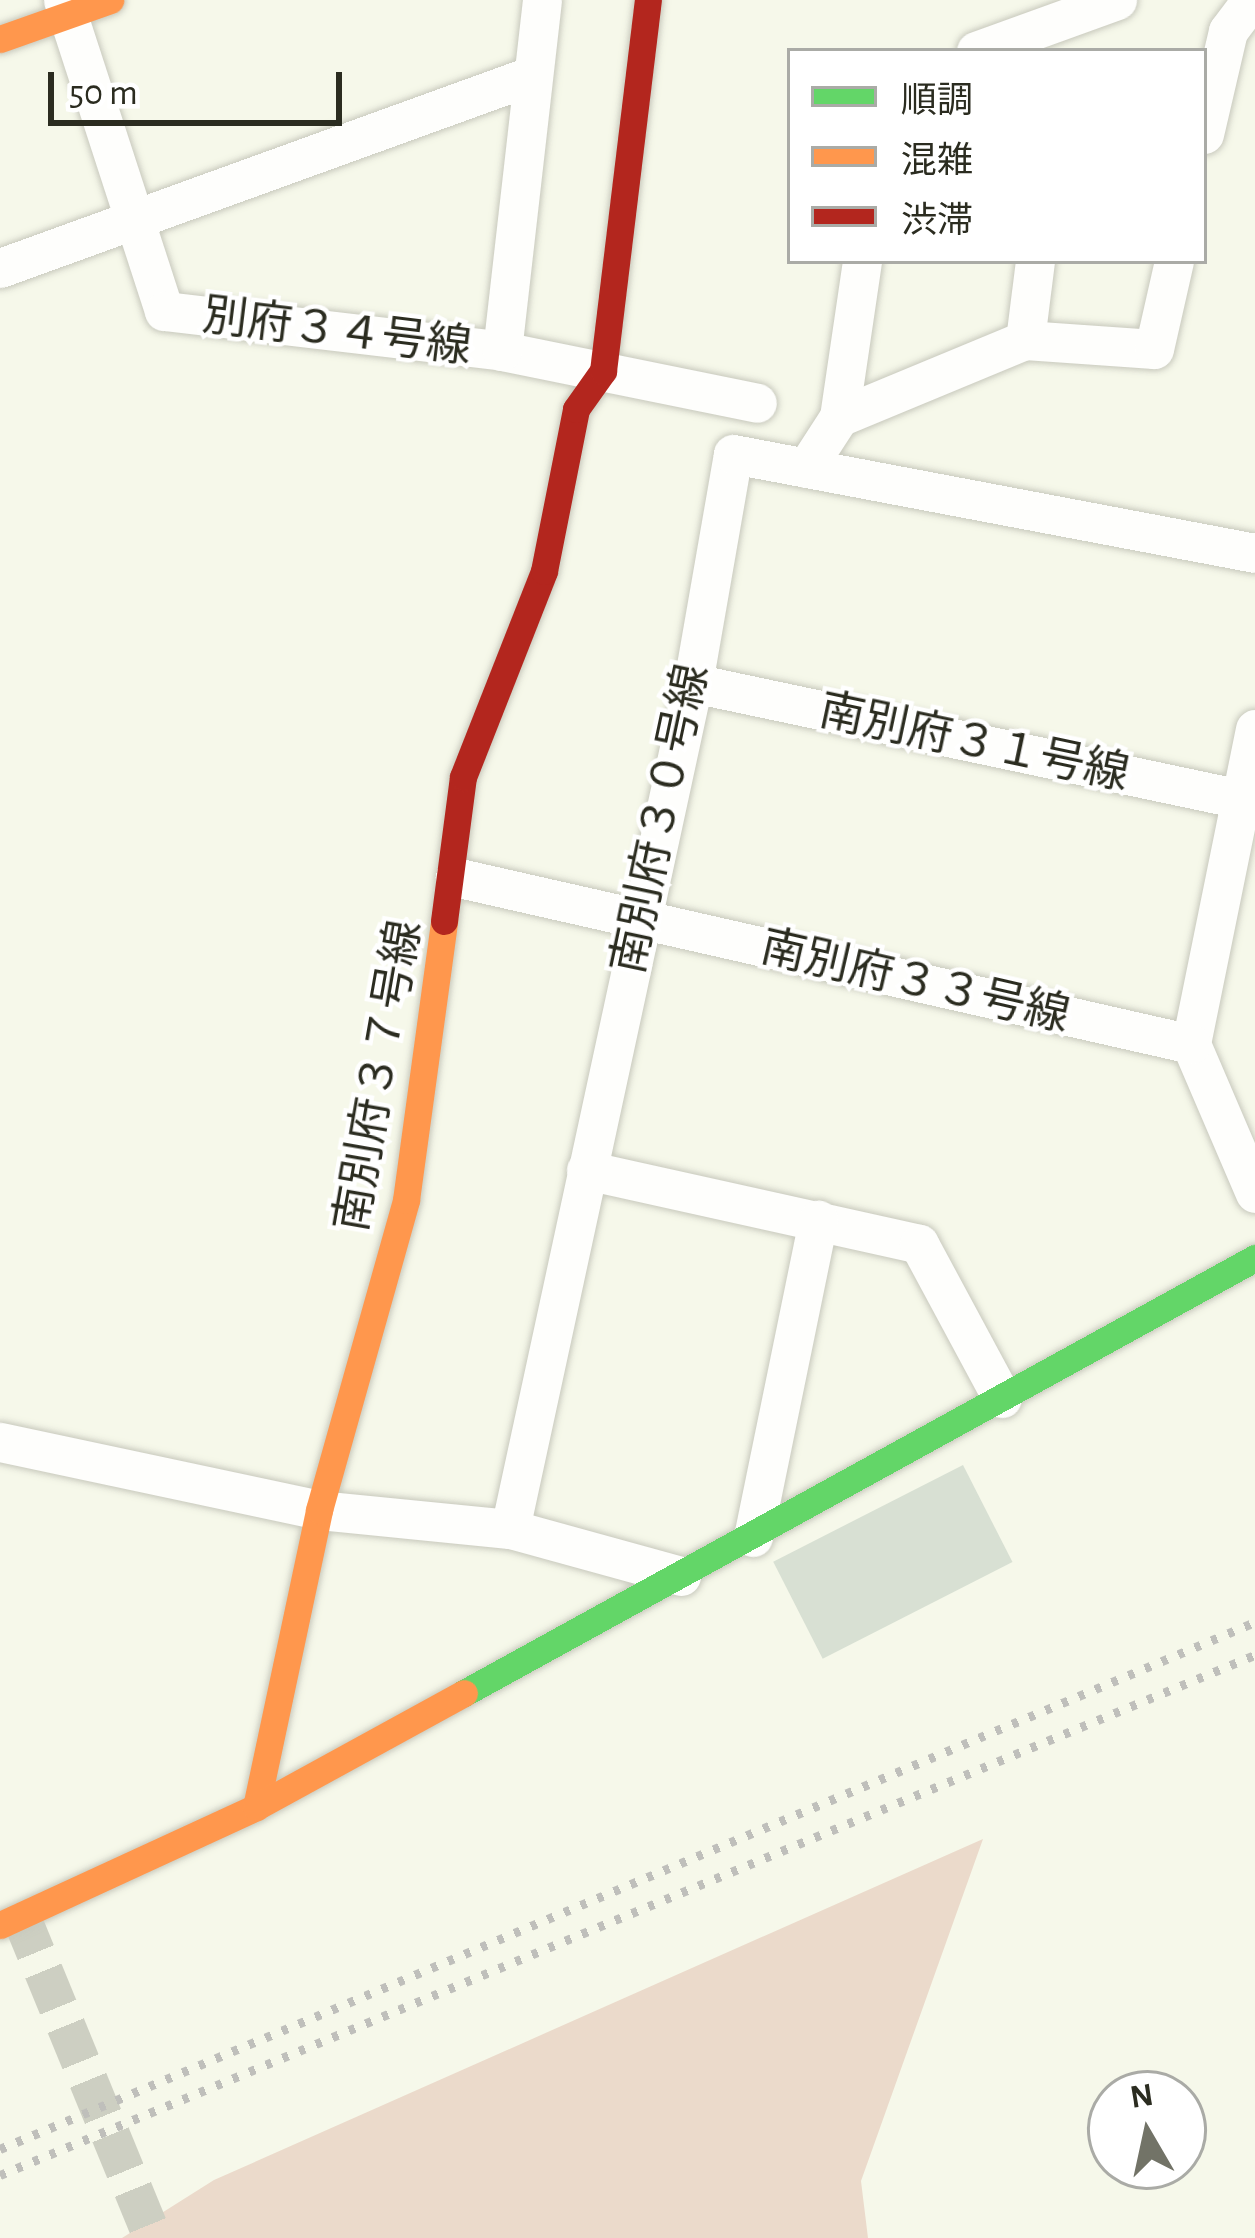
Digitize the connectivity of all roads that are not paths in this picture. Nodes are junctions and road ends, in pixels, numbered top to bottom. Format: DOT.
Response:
graph roads {
  1 [pos="110,0"];
  2 [pos="542,0"];
  3 [pos="648,0"];
  4 [pos="1117,0"];
  5 [pos="66,7"];
  6 [pos="1233,10"];
  7 [pos="1065,34"];
  8 [pos="0,39"];
  9 [pos="992,48"];
  10 [pos="530,76"];
  11 [pos="1207,121"];
  12 [pos="141,219"];
  13 [pos="862,264"];
  14 [pos="1035,264"];
  15 [pos="1173,264"];
  16 [pos="0,268"];
  17 [pos="1024,340"];
  18 [pos="502,351"];
  19 [pos="603,371"];
  20 [pos="757,403"];
  21 [pos="838,417"];
  22 [pos="806,468"];
  23 [pos="1255,554"];
  24 [pos="693,683"];
  25 [pos="1255,729"];
  26 [pos="1248,801"];
  27 [pos="455,877"];
  28 [pos="638,920"];
  29 [pos="1191,1044"];
  30 [pos="586,1170"];
  31 [pos="1255,1192"];
  32 [pos="818,1220"];
  33 [pos="1255,1258"];
  34 [pos="1002,1398"];
  35 [pos="0,1442"];
  36 [pos="319,1510"];
  37 [pos="510,1529"];
  38 [pos="753,1537"];
  39 [pos="681,1576"];
  40 [pos="256,1807"];
  41 [pos="0,1925"];
  1 -- 5 [label="street"];
  2 -- 10 [label="street"];
  3 -- 19 [label="street"];
  4 -- 7 [label="street"];
  5 -- 8 [label="street"];
  5 -- 12 [label="street, 別府３４号線"];
  6 -- 11 [label="street"];
  7 -- 9 [label="street"];
  10 -- 12 [label="street"];
  10 -- 18 [label="street"];
  12 -- 16 [label="street"];
  12 -- 18 [label="street, 別府３４号線"];
  13 -- 21 [label="street"];
  14 -- 17 [label="street"];
  15 -- 17 [label="street"];
  17 -- 21 [label="street"];
  18 -- 19 [label="street, 別府３４号線"];
  19 -- 20 [label="street, 別府３４号線"];
  19 -- 27 [label="street, 南別府３７号線"];
  21 -- 22 [label="street"];
  22 -- 23 [label="street, 南別府３０号線"];
  22 -- 24 [label="street, 南別府３０号線"];
  24 -- 26 [label="street, 南別府３１号線"];
  24 -- 28 [label="street, 南別府３０号線"];
  25 -- 26 [label="street"];
  26 -- 29 [label="street"];
  27 -- 28 [label="street, 南別府３３号線"];
  27 -- 36 [label="street, 南別府３７号線"];
  28 -- 29 [label="street, 南別府３３号線"];
  28 -- 30 [label="street, 南別府３０号線"];
  29 -- 31 [label="street"];
  30 -- 32 [label="street"];
  30 -- 37 [label="street, 南別府３０号線"];
  32 -- 34 [label="street"];
  32 -- 38 [label="street"];
  33 -- 34 [label="street"];
  34 -- 38 [label="street"];
  35 -- 36 [label="street"];
  36 -- 37 [label="street"];
  36 -- 40 [label="street, 南別府３７号線"];
  37 -- 39 [label="street"];
  38 -- 39 [label="street"];
  39 -- 40 [label="street"];
  40 -- 41 [label="street"];
}
